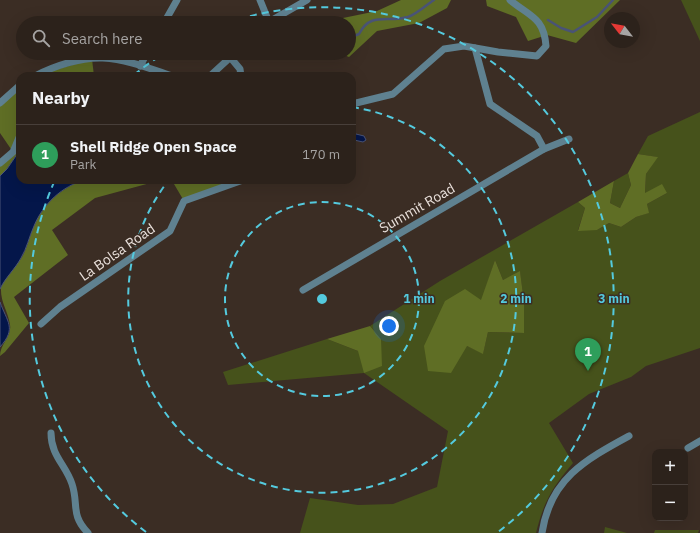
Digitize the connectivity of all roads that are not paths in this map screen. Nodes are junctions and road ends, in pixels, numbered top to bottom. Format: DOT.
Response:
graph roads {
  1 [pos="177,0"];
  2 [pos="260,0"];
  3 [pos="307,0"];
  4 [pos="510,0"];
  5 [pos="168,16"];
  6 [pos="266,16"];
  7 [pos="279,16"];
  8 [pos="475,48"];
  9 [pos="86,60"];
  10 [pos="113,60"];
  11 [pos="143,60"];
  12 [pos="228,60"];
  13 [pos="236,60"];
  14 [pos="140,66"];
  15 [pos="46,72"];
  16 [pos="159,72"];
  17 [pos="214,72"];
  18 [pos="240,72"];
  19 [pos="16,89"];
  20 [pos="0,103"];
  21 [pos="356,103"];
  22 [pos="569,139"];
  23 [pos="16,145"];
  24 [pos="544,149"];
  25 [pos="0,163"];
  26 [pos="232,184"];
  27 [pos="303,290"];
  28 [pos="41,324"];
  29 [pos="51,433"];
  30 [pos="629,436"];
  31 [pos="700,441"];
  32 [pos="688,448"];
  33 [pos="88,533"];
  34 [pos="542,533"];
  1 -- 5 [label="street"];
  2 -- 6 [label="street"];
  3 -- 7 [label="street"];
  4 -- 8 [label="street"];
  8 -- 21 [label="street"];
  8 -- 24 [label="street"];
  9 -- 15 [label="street"];
  10 -- 14 [label="street"];
  11 -- 14 [label="street"];
  12 -- 17 [label="street"];
  13 -- 18 [label="street"];
  14 -- 16 [label="street"];
  19 -- 20 [label="street"];
  22 -- 24 [label="street, Summit Road"];
  23 -- 25 [label="street"];
  24 -- 27 [label="street, Summit Road"];
  26 -- 28 [label="street, La Bolsa Road"];
  29 -- 33 [label="street"];
  30 -- 34 [label="street"];
  31 -- 32 [label="street"];
}
